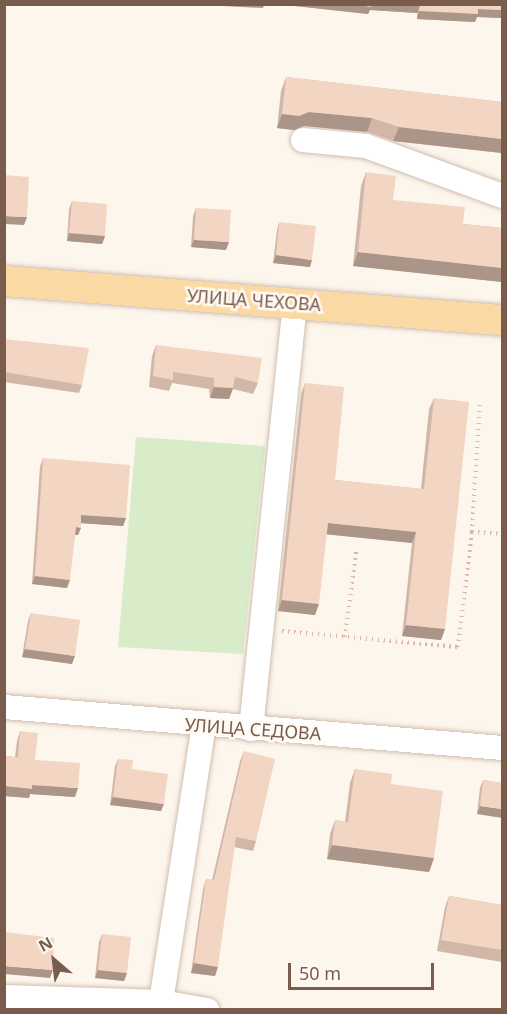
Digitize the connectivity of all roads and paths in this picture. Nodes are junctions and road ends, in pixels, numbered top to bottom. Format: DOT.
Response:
graph roads {
  1 [pos="303,140"];
  2 [pos="502,196"];
  3 [pos="4,281"];
  4 [pos="295,303"];
  5 [pos="502,320"];
  6 [pos="480,403"];
  7 [pos="472,532"];
  8 [pos="502,534"];
  9 [pos="356,552"];
  10 [pos="261,629"];
  11 [pos="345,637"];
  12 [pos="4,707"];
  13 [pos="204,725"];
  14 [pos="251,729"];
  15 [pos="502,748"];
  16 [pos="4,997"];
  17 [pos="172,1006"];
  18 [pos="207,1010"];
  1 -- 2 [label="street"];
  3 -- 4 [label="main road, УЛИЦА ЧЕХОВА"];
  4 -- 5 [label="main road, УЛИЦА ЧЕХОВА"];
  4 -- 10 [label="street"];
  6 -- 7 [label="path"];
  7 -- 8 [label="path"];
  7 -- 11 [label="path"];
  9 -- 11 [label="path"];
  10 -- 11 [label="path"];
  10 -- 14 [label="street"];
  12 -- 13 [label="street, УЛИЦА СЕДОВА"];
  13 -- 14 [label="street, УЛИЦА СЕДОВА"];
  13 -- 17 [label="street"];
  14 -- 15 [label="street, УЛИЦА СЕДОВА"];
  16 -- 17 [label="street"];
  17 -- 18 [label="street"];
}
